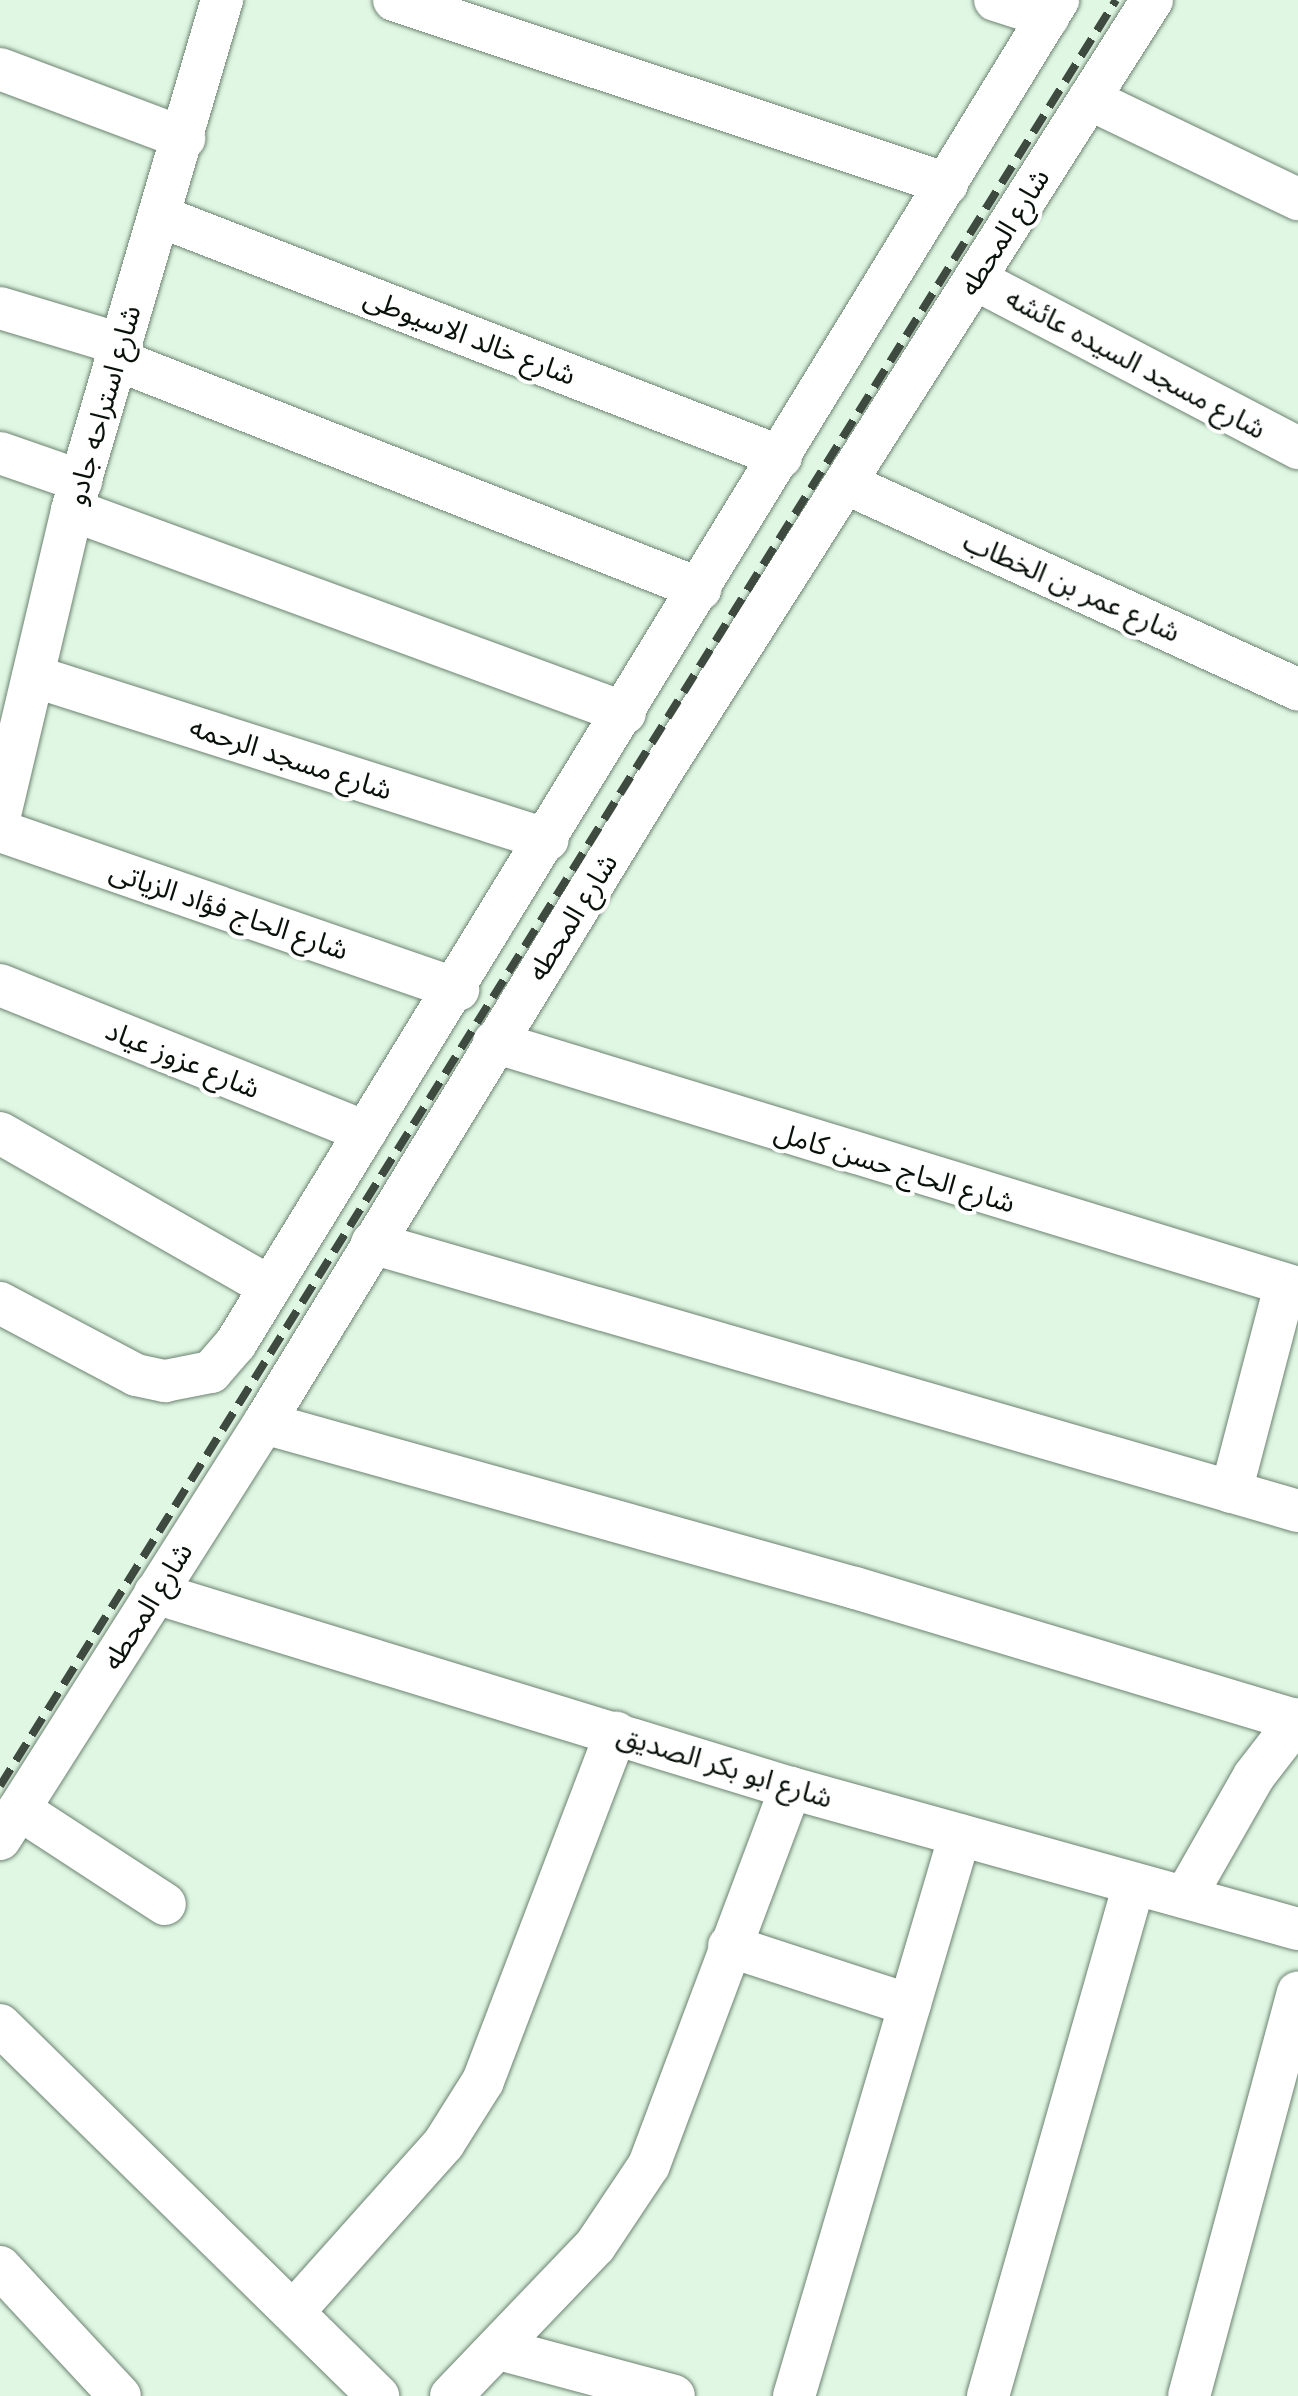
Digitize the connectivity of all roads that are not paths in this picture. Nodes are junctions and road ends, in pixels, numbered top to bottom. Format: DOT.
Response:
graph roads {
  1 [pos="222,0"];
  2 [pos="394,0"];
  3 [pos="995,0"];
  4 [pos="1152,0"];
  5 [pos="1053,8"];
  6 [pos="0,70"];
  7 [pos="1089,99"];
  8 [pos="184,138"];
  9 [pos="947,184"];
  10 [pos="1298,199"];
  11 [pos="159,216"];
  12 [pos="975,279"];
  13 [pos="0,308"];
  14 [pos="117,352"];
  15 [pos="1298,448"];
  16 [pos="0,453"];
  17 [pos="782,456"];
  18 [pos="845,483"];
  19 [pos="76,496"];
  20 [pos="700,589"];
  21 [pos="23,660"];
  22 [pos="1298,689"];
  23 [pos="625,713"];
  24 [pos="0,815"];
  25 [pos="0,831"];
  26 [pos="548,840"];
  27 [pos="0,985"];
  28 [pos="458,990"];
  29 [pos="494,1042"];
  30 [pos="366,1132"];
  31 [pos="0,1133"];
  32 [pos="372,1242"];
  33 [pos="270,1287"];
  34 [pos="1291,1287"];
  35 [pos="0,1303"];
  36 [pos="264,1424"];
  37 [pos="1231,1492"];
  38 [pos="1298,1510"];
  39 [pos="154,1593"];
  40 [pos="1297,1720"];
  41 [pos="616,1732"];
  42 [pos="791,1788"];
  43 [pos="9,1824"];
  44 [pos="960,1835"];
  45 [pos="1134,1884"];
  46 [pos="1185,1898"];
  47 [pos="166,1904"];
  48 [pos="1298,1929"];
  49 [pos="729,1946"];
  50 [pos="1298,1992"];
  51 [pos="910,2005"];
  52 [pos="0,2025"];
  53 [pos="0,2267"];
  54 [pos="294,2311"];
  55 [pos="499,2349"];
  56 [pos="120,2396"];
  57 [pos="378,2396"];
  58 [pos="451,2396"];
  59 [pos="674,2396"];
  60 [pos="794,2396"];
  61 [pos="988,2396"];
  62 [pos="1190,2396"];
  1 -- 8 [label="street, شارع استراحه جادو"];
  2 -- 9 [label="street"];
  3 -- 5 [label="street"];
  4 -- 7 [label="street, شارع المحطه"];
  5 -- 9 [label="street"];
  6 -- 8 [label="street"];
  7 -- 10 [label="street"];
  7 -- 12 [label="street, شارع المحطه"];
  8 -- 11 [label="street, شارع استراحه جادو"];
  9 -- 17 [label="street"];
  11 -- 14 [label="street, شارع استراحه جادو"];
  11 -- 17 [label="street, شارع خالد الاسيوطى"];
  12 -- 15 [label="street, شارع مسجد السيده عائشه"];
  12 -- 18 [label="street, شارع المحطه"];
  13 -- 14 [label="street"];
  14 -- 19 [label="street, شارع استراحه جادو"];
  14 -- 20 [label="street"];
  16 -- 19 [label="street"];
  17 -- 20 [label="street"];
  18 -- 22 [label="street, شارع عمر بن الخطاب"];
  18 -- 29 [label="street, شارع المحطه"];
  19 -- 21 [label="street, شارع استراحه جادو"];
  19 -- 23 [label="street"];
  20 -- 23 [label="street"];
  21 -- 24 [label="street, شارع استراحه جادو"];
  21 -- 26 [label="street, شارع مسجد الرحمه"];
  23 -- 26 [label="street"];
  25 -- 28 [label="street, شارع الحاج فؤاد الزياتى"];
  26 -- 28 [label="street"];
  27 -- 30 [label="street, شارع عزوز عياد"];
  28 -- 30 [label="street"];
  29 -- 32 [label="street, شارع المحطه"];
  29 -- 34 [label="street, شارع الحاج حسن كامل"];
  30 -- 33 [label="street"];
  31 -- 33 [label="street"];
  32 -- 36 [label="street, شارع المحطه"];
  32 -- 37 [label="street"];
  33 -- 35 [label="street"];
  34 -- 37 [label="street"];
  36 -- 39 [label="street, شارع المحطه"];
  36 -- 40 [label="street"];
  37 -- 38 [label="street"];
  39 -- 41 [label="street, شارع ابو بكر الصديق"];
  39 -- 43 [label="street, شارع المحطه"];
  40 -- 46 [label="street"];
  41 -- 42 [label="street, شارع ابو بكر الصديق"];
  41 -- 54 [label="street"];
  42 -- 44 [label="street, شارع ابو بكر الصديق"];
  42 -- 49 [label="street"];
  43 -- 47 [label="street"];
  44 -- 45 [label="street, شارع ابو بكر الصديق"];
  44 -- 51 [label="street"];
  45 -- 46 [label="street, شارع ابو بكر الصديق"];
  45 -- 61 [label="street"];
  46 -- 48 [label="street, شارع ابو بكر الصديق"];
  49 -- 51 [label="street"];
  49 -- 55 [label="street"];
  50 -- 62 [label="street"];
  51 -- 60 [label="street"];
  52 -- 54 [label="street"];
  53 -- 56 [label="street"];
  54 -- 57 [label="street"];
  55 -- 58 [label="street"];
  55 -- 59 [label="street"];
}
